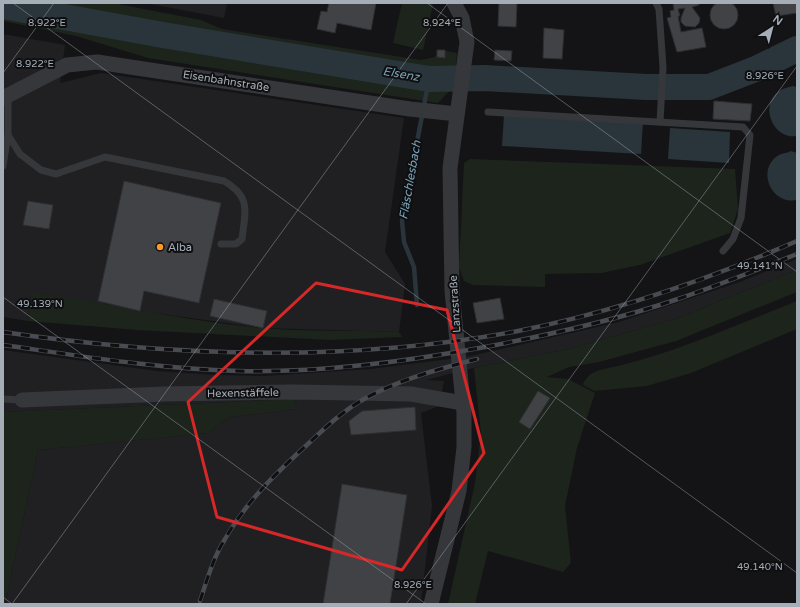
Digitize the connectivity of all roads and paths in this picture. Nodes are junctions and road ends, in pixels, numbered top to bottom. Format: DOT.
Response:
graph roads {
  1 [pos="454,3"];
  2 [pos="656,3"];
  3 [pos="6,97"];
  4 [pos="488,112"];
  5 [pos="457,114"];
  6 [pos="660,122"];
  7 [pos="8,135"];
  8 [pos="3,166"];
  9 [pos="221,244"];
  10 [pos="723,252"];
  11 [pos="3,399"];
  12 [pos="22,400"];
  13 [pos="463,403"];
  14 [pos="431,604"];
  1 -- 5 [label="street, Lanzstraße"];
  2 -- 6 [label="lane"];
  3 -- 5 [label="street, Eisenbahnstraße"];
  3 -- 7 [label="lane"];
  4 -- 6 [label="lane"];
  5 -- 13 [label="street, Lanzstraße"];
  6 -- 10 [label="lane"];
  7 -- 8 [label="lane"];
  7 -- 9 [label="lane"];
  11 -- 12 [label="lane"];
  12 -- 13 [label="street, Hexenstäffele"];
  13 -- 14 [label="street, Lanzstraße"];
}
